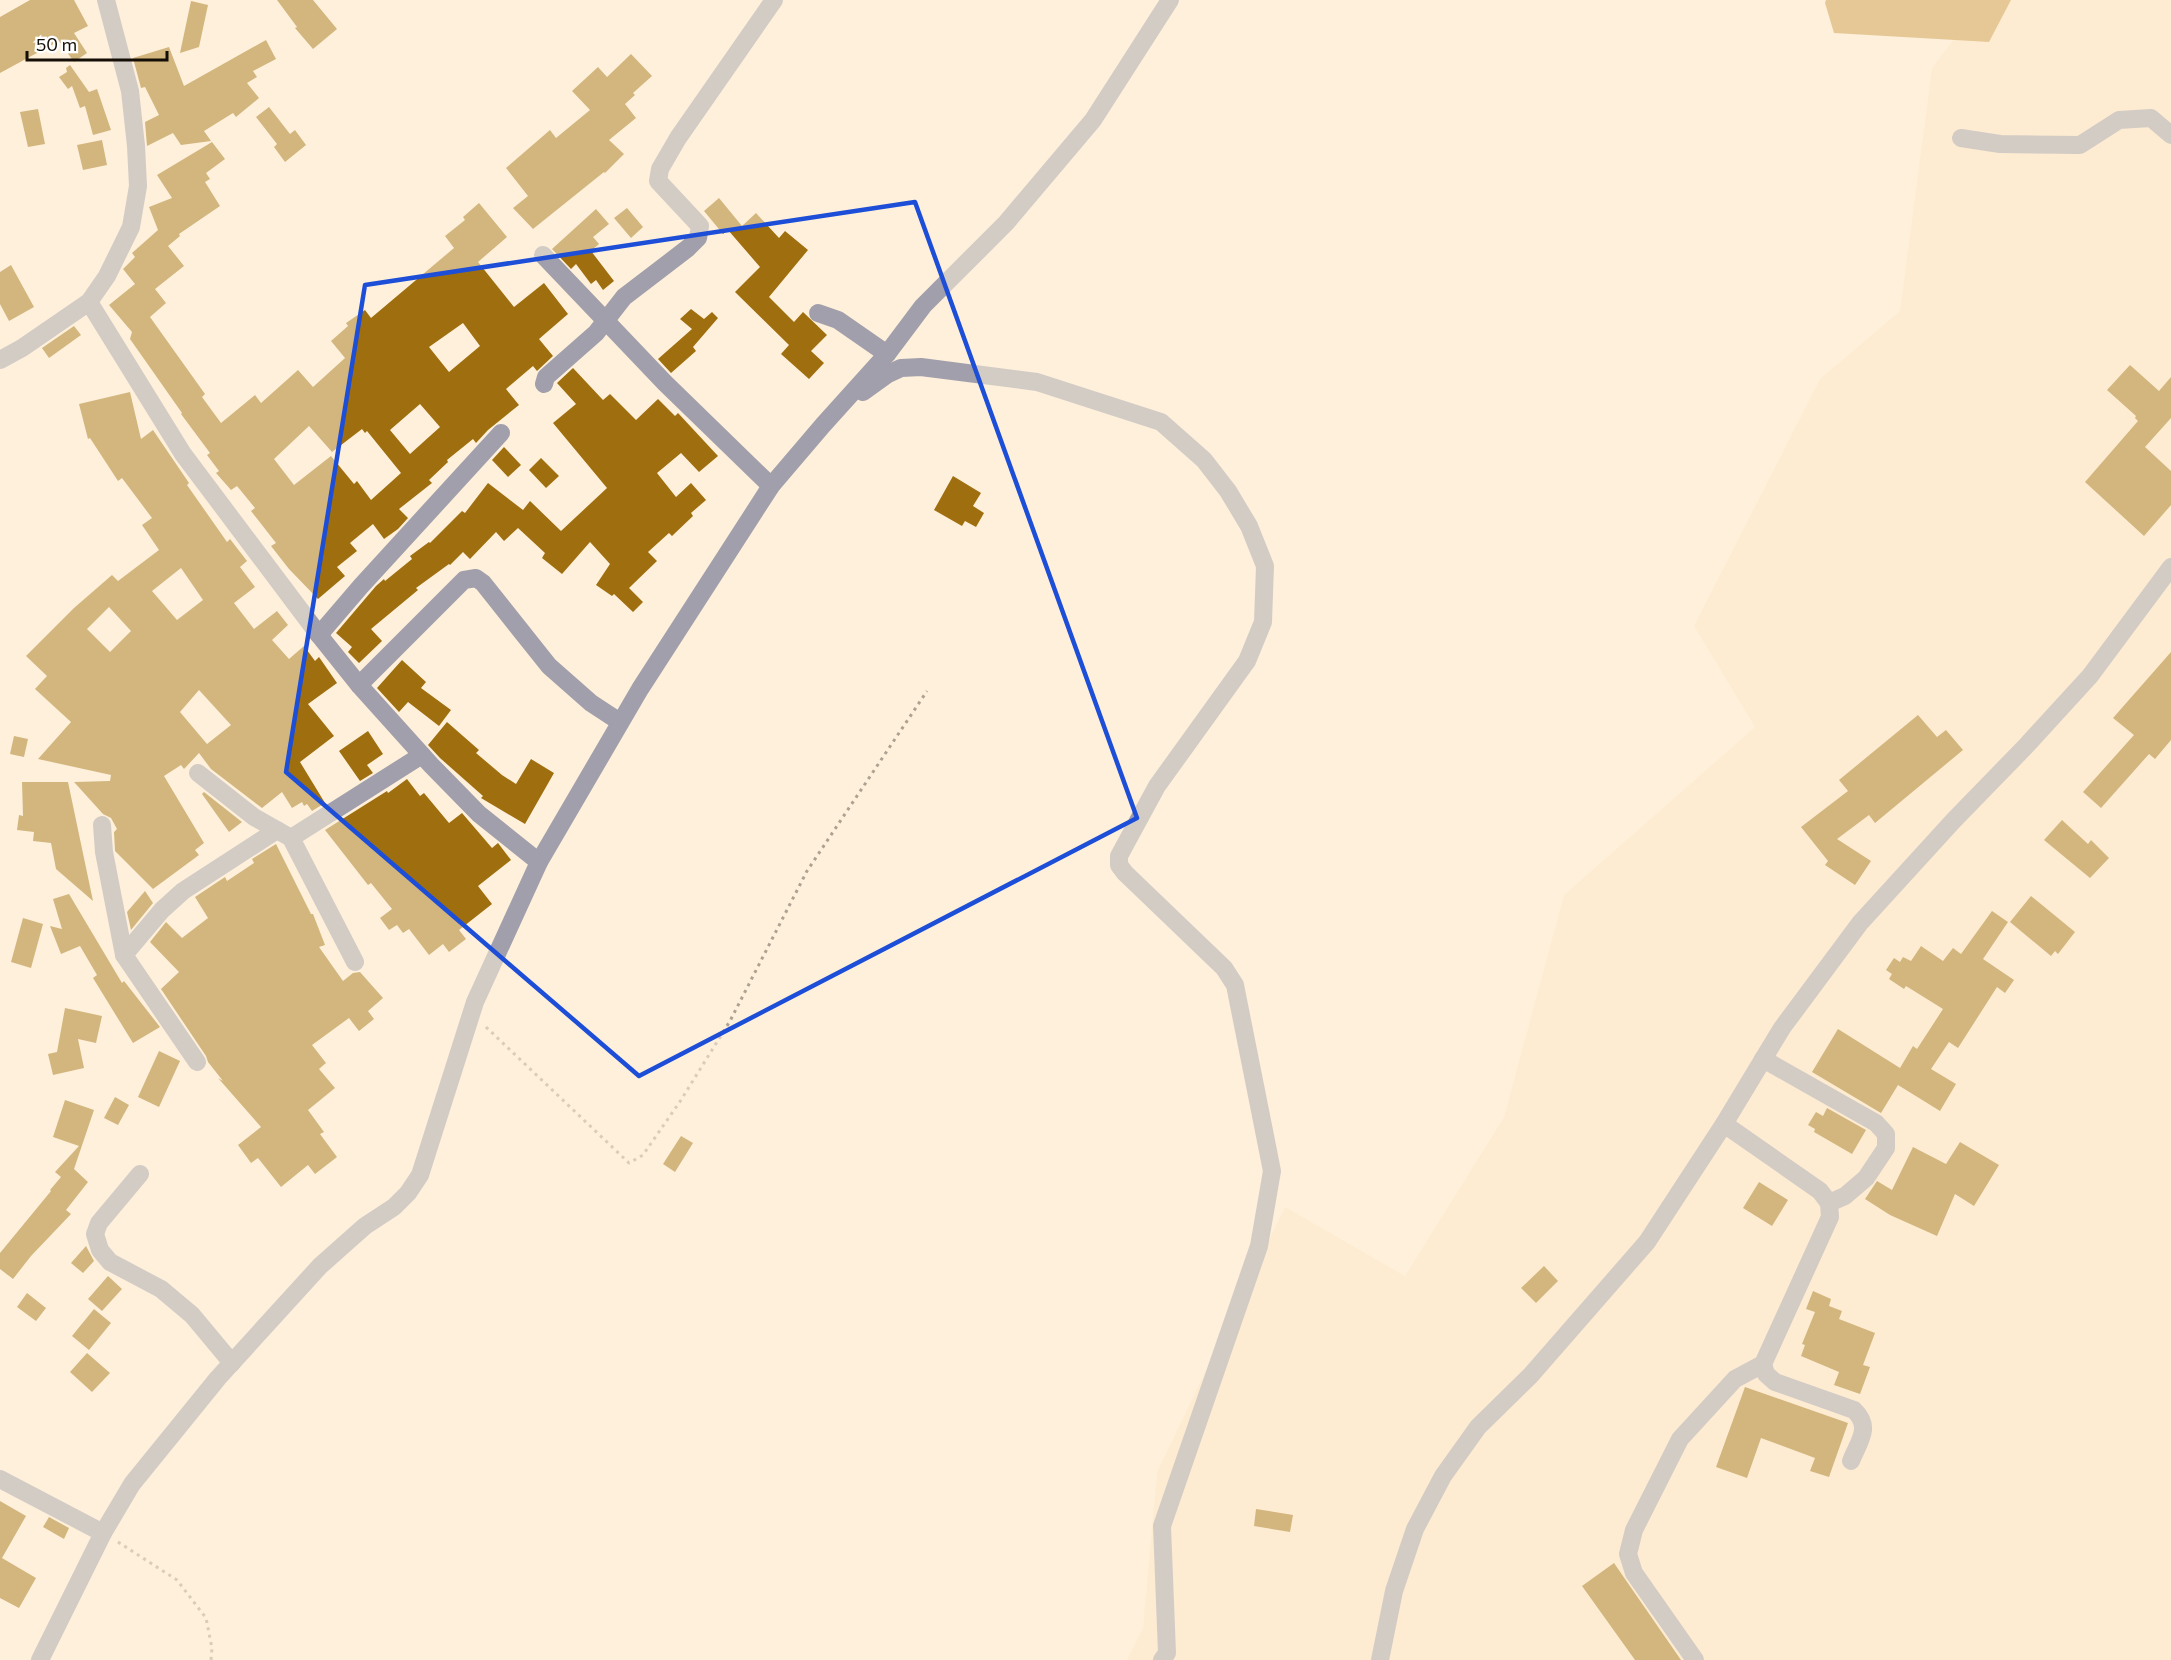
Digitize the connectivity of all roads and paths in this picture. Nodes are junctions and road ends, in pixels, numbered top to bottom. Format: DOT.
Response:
graph roads {
  1 [pos="106,0"];
  2 [pos="774,0"];
  3 [pos="1170,0"];
  4 [pos="2171,135"];
  5 [pos="1961,138"];
  6 [pos="543,255"];
  7 [pos="89,302"];
  8 [pos="819,313"];
  9 [pos="606,319"];
  10 [pos="886,354"];
  11 [pos="0,360"];
  12 [pos="544,384"];
  13 [pos="823,425"];
  14 [pos="501,433"];
  15 [pos="771,486"];
  16 [pos="2171,567"];
  17 [pos="319,635"];
  18 [pos="359,685"];
  19 [pos="927,692"];
  20 [pos="620,722"];
  21 [pos="422,755"];
  22 [pos="198,773"];
  23 [pos="102,825"];
  24 [pos="284,834"];
  25 [pos="539,862"];
  26 [pos="124,955"];
  27 [pos="355,962"];
  28 [pos="472,1013"];
  29 [pos="1762,1059"];
  30 [pos="197,1062"];
  31 [pos="1725,1124"];
  32 [pos="140,1174"];
  33 [pos="1829,1203"];
  34 [pos="232,1363"];
  35 [pos="1762,1364"];
  36 [pos="1851,1461"];
  37 [pos="0,1479"];
  38 [pos="104,1533"];
  39 [pos="40,1660"];
  40 [pos="211,1660"];
  41 [pos="1162,1660"];
  42 [pos="1380,1660"];
  43 [pos="1695,1660"];
  1 -- 7 [label="street"];
  2 -- 9 [label="street"];
  3 -- 10 [label="street"];
  4 -- 5 [label="street"];
  6 -- 9 [label="street"];
  7 -- 11 [label="street"];
  7 -- 17 [label="street"];
  8 -- 10 [label="street"];
  9 -- 12 [label="street"];
  9 -- 15 [label="street"];
  10 -- 13 [label="street"];
  13 -- 15 [label="street"];
  13 -- 41 [label="street"];
  14 -- 17 [label="street"];
  15 -- 20 [label="street"];
  16 -- 29 [label="street"];
  17 -- 18 [label="street"];
  18 -- 20 [label="street"];
  18 -- 21 [label="street"];
  19 -- 28 [label="path"];
  20 -- 25 [label="street"];
  21 -- 24 [label="street"];
  21 -- 25 [label="street"];
  22 -- 24 [label="street"];
  23 -- 26 [label="street"];
  24 -- 26 [label="street"];
  24 -- 27 [label="street"];
  25 -- 28 [label="street"];
  26 -- 30 [label="street"];
  28 -- 34 [label="street"];
  29 -- 31 [label="street"];
  29 -- 33 [label="street"];
  31 -- 33 [label="street"];
  31 -- 42 [label="street"];
  32 -- 34 [label="street"];
  33 -- 35 [label="street"];
  34 -- 38 [label="street"];
  35 -- 36 [label="street"];
  35 -- 43 [label="street"];
  37 -- 38 [label="street"];
  38 -- 39 [label="street"];
  38 -- 40 [label="path"];
}
